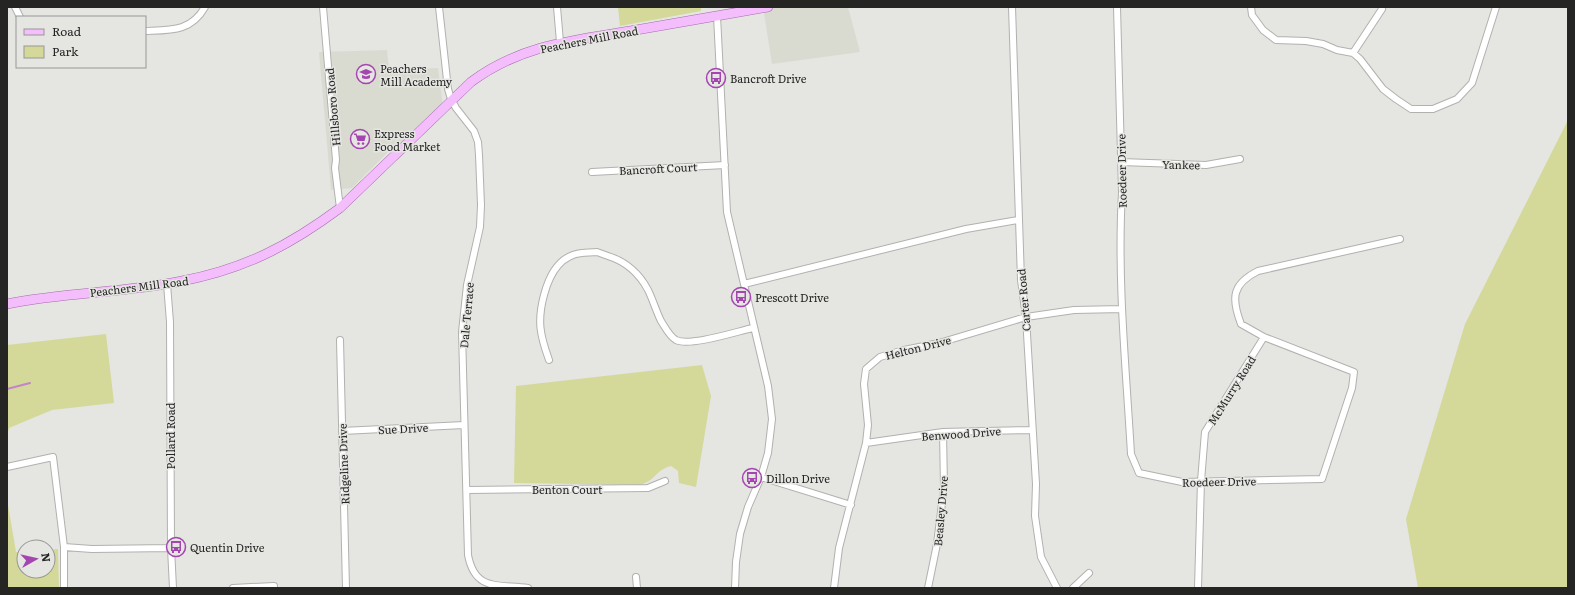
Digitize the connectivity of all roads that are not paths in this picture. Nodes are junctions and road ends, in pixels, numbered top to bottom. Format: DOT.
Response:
graph roads {
  1 [pos="15,7"];
  2 [pos="205,7"];
  3 [pos="323,7"];
  4 [pos="439,7"];
  5 [pos="557,7"];
  6 [pos="768,7"];
  7 [pos="1012,7"];
  8 [pos="1118,7"];
  9 [pos="1251,7"];
  10 [pos="1496,7"];
  11 [pos="1382,9"];
  12 [pos="20,16"];
  13 [pos="717,16"];
  14 [pos="146,31"];
  15 [pos="560,42"];
  16 [pos="1353,53"];
  17 [pos="451,99"];
  18 [pos="1240,159"];
  19 [pos="1121,162"];
  20 [pos="725,165"];
  21 [pos="592,172"];
  22 [pos="340,208"];
  23 [pos="1018,220"];
  24 [pos="1400,239"];
  25 [pos="167,284"];
  26 [pos="744,284"];
  27 [pos="7,304"];
  28 [pos="1122,309"];
  29 [pos="1026,317"];
  30 [pos="754,328"];
  31 [pos="1264,337"];
  32 [pos="340,340"];
  33 [pos="549,360"];
  34 [pos="464,425"];
  35 [pos="1032,430"];
  36 [pos="342,431"];
  37 [pos="943,432"];
  38 [pos="866,443"];
  39 [pos="7,467"];
  40 [pos="761,476"];
  41 [pos="665,481"];
  42 [pos="1201,481"];
  43 [pos="467,490"];
  44 [pos="851,506"];
  45 [pos="64,547"];
  46 [pos="171,548"];
  47 [pos="1089,573"];
  48 [pos="636,577"];
  49 [pos="274,586"];
  50 [pos="64,588"];
  51 [pos="173,588"];
  52 [pos="233,588"];
  53 [pos="346,588"];
  54 [pos="528,588"];
  55 [pos="637,588"];
  56 [pos="735,588"];
  57 [pos="834,588"];
  58 [pos="928,588"];
  59 [pos="1057,588"];
  60 [pos="1073,588"];
  61 [pos="1198,588"];
  1 -- 12 [label="street"];
  2 -- 14 [label="street"];
  3 -- 22 [label="street, Hillsboro Road"];
  4 -- 17 [label="street, Dale Terrace"];
  5 -- 15 [label="street"];
  6 -- 13 [label="main road, Peachers Mill Road"];
  7 -- 23 [label="street, Carter Road"];
  8 -- 19 [label="street, Roedeer Drive"];
  9 -- 16 [label="street"];
  10 -- 16 [label="street"];
  11 -- 16 [label="street"];
  13 -- 15 [label="main road, Peachers Mill Road"];
  13 -- 20 [label="street"];
  15 -- 17 [label="main road, Peachers Mill Road"];
  17 -- 22 [label="main road, Peachers Mill Road"];
  17 -- 34 [label="street, Dale Terrace"];
  18 -- 19 [label="street, Yankee"];
  19 -- 28 [label="street, Roedeer Drive"];
  20 -- 21 [label="street, Bancroft Court"];
  20 -- 26 [label="street"];
  22 -- 25 [label="main road, Peachers Mill Road"];
  23 -- 26 [label="street"];
  23 -- 29 [label="street, Carter Road"];
  24 -- 31 [label="street, Roedeer Drive"];
  25 -- 27 [label="main road, Peachers Mill Road"];
  25 -- 46 [label="street, Pollard Road"];
  26 -- 30 [label="street"];
  28 -- 29 [label="street, Helton Drive"];
  28 -- 42 [label="street, Roedeer Drive"];
  29 -- 35 [label="street, Carter Road"];
  29 -- 38 [label="street, Helton Drive"];
  30 -- 33 [label="street"];
  30 -- 40 [label="street"];
  31 -- 42 [label="street, McMurry Road"];
  31 -- 42 [label="street, Roedeer Drive"];
  32 -- 36 [label="street, Ridgeline Drive"];
  34 -- 36 [label="street, Sue Drive"];
  34 -- 43 [label="street, Dale Terrace"];
  35 -- 37 [label="street, Benwood Drive"];
  35 -- 59 [label="street, Carter Road"];
  36 -- 53 [label="street, Ridgeline Drive"];
  37 -- 38 [label="street, Benwood Drive"];
  37 -- 58 [label="street, Beasley Drive"];
  38 -- 44 [label="street, Helton Drive"];
  39 -- 45 [label="street"];
  40 -- 44 [label="street"];
  40 -- 56 [label="street"];
  41 -- 43 [label="street, Benton Court"];
  42 -- 61 [label="street, McMurry Road"];
  43 -- 54 [label="street, Dale Terrace"];
  44 -- 57 [label="street, Helton Drive"];
  45 -- 46 [label="street"];
  45 -- 50 [label="street"];
  46 -- 51 [label="street, Pollard Road"];
  47 -- 60 [label="street"];
  48 -- 55 [label="street"];
  49 -- 52 [label="street"];
}
